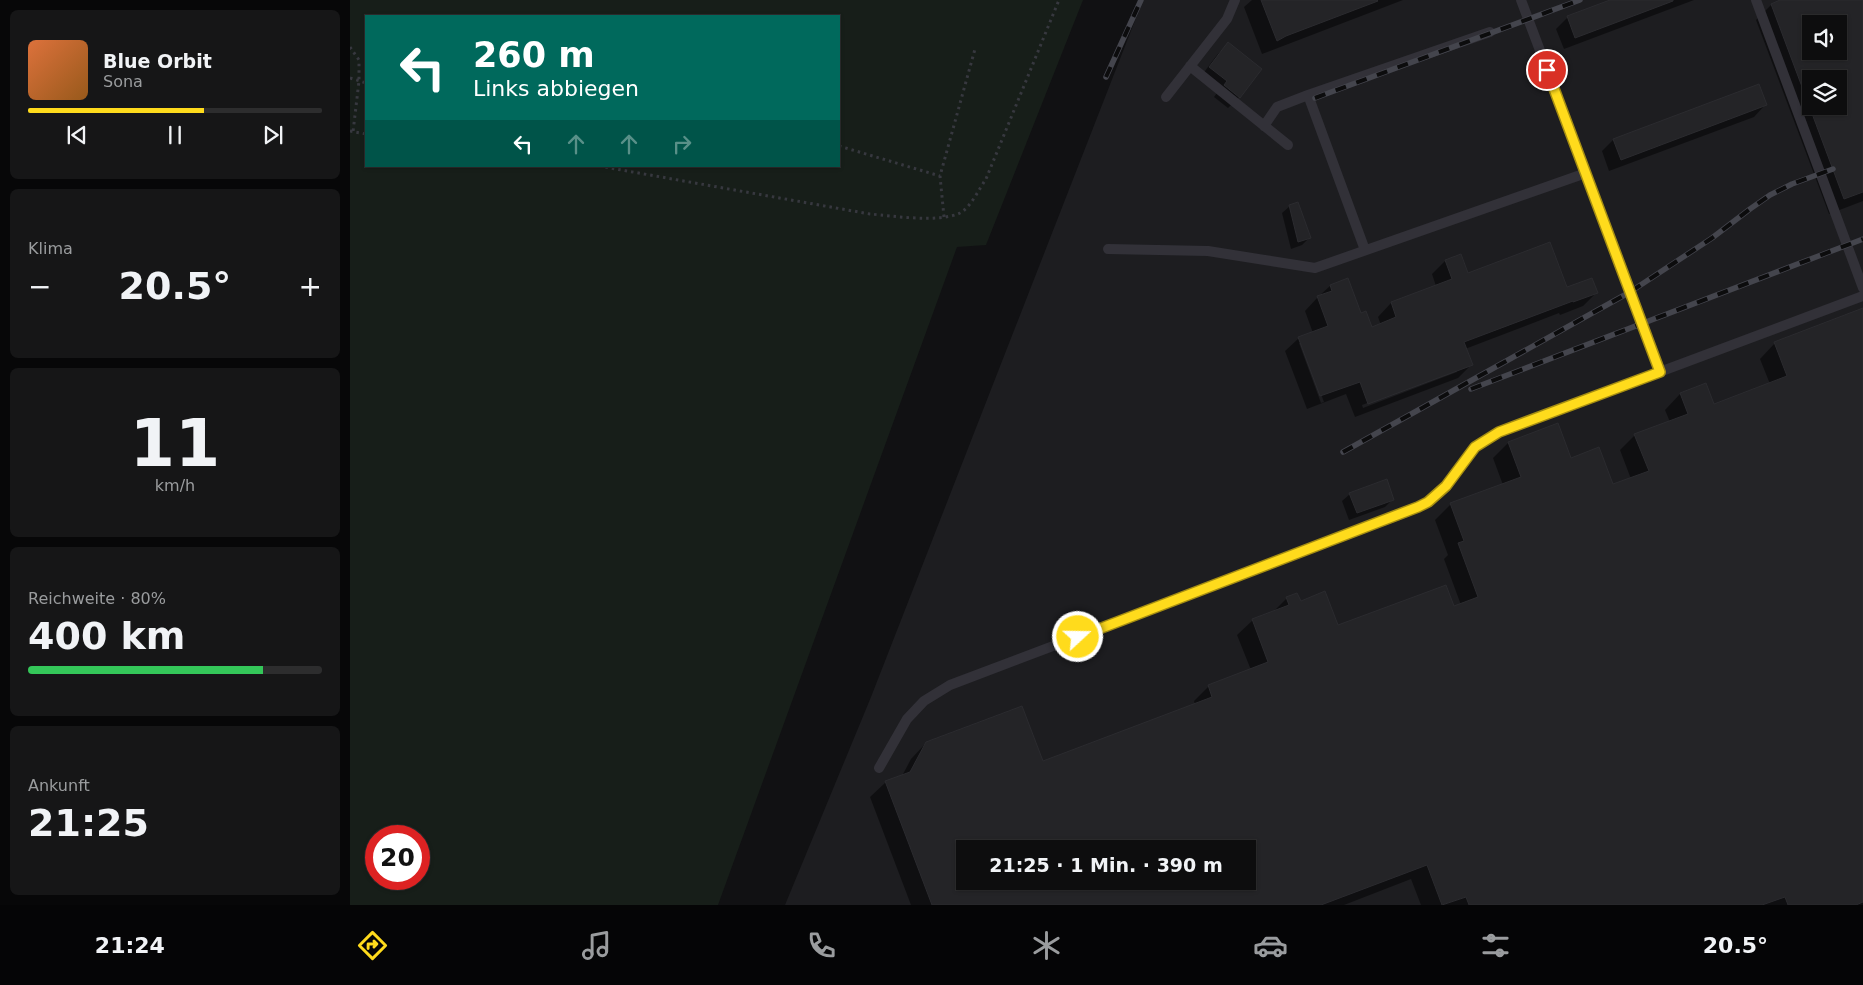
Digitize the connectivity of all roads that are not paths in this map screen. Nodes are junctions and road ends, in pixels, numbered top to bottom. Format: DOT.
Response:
graph roads {
  1 [pos="1235,0"];
  2 [pos="1521,0"];
  3 [pos="1756,0"];
  4 [pos="1490,32"];
  5 [pos="1190,66"];
  6 [pos="1308,95"];
  7 [pos="1166,97"];
  8 [pos="1264,126"];
  9 [pos="1288,145"];
  10 [pos="1586,173"];
  11 [pos="1108,249"];
  12 [pos="1365,250"];
  13 [pos="1863,288"];
  14 [pos="1863,296"];
  15 [pos="1660,372"];
  16 [pos="879,768"];
  1 -- 5 [label="lane"];
  2 -- 10 [label="lane"];
  3 -- 13 [label="lane"];
  4 -- 6 [label="lane"];
  5 -- 7 [label="lane"];
  5 -- 8 [label="lane"];
  6 -- 8 [label="lane"];
  6 -- 12 [label="lane"];
  8 -- 9 [label="lane"];
  10 -- 12 [label="lane"];
  10 -- 15 [label="lane"];
  11 -- 12 [label="lane"];
  14 -- 15 [label="lane"];
  15 -- 16 [label="lane"];
}
